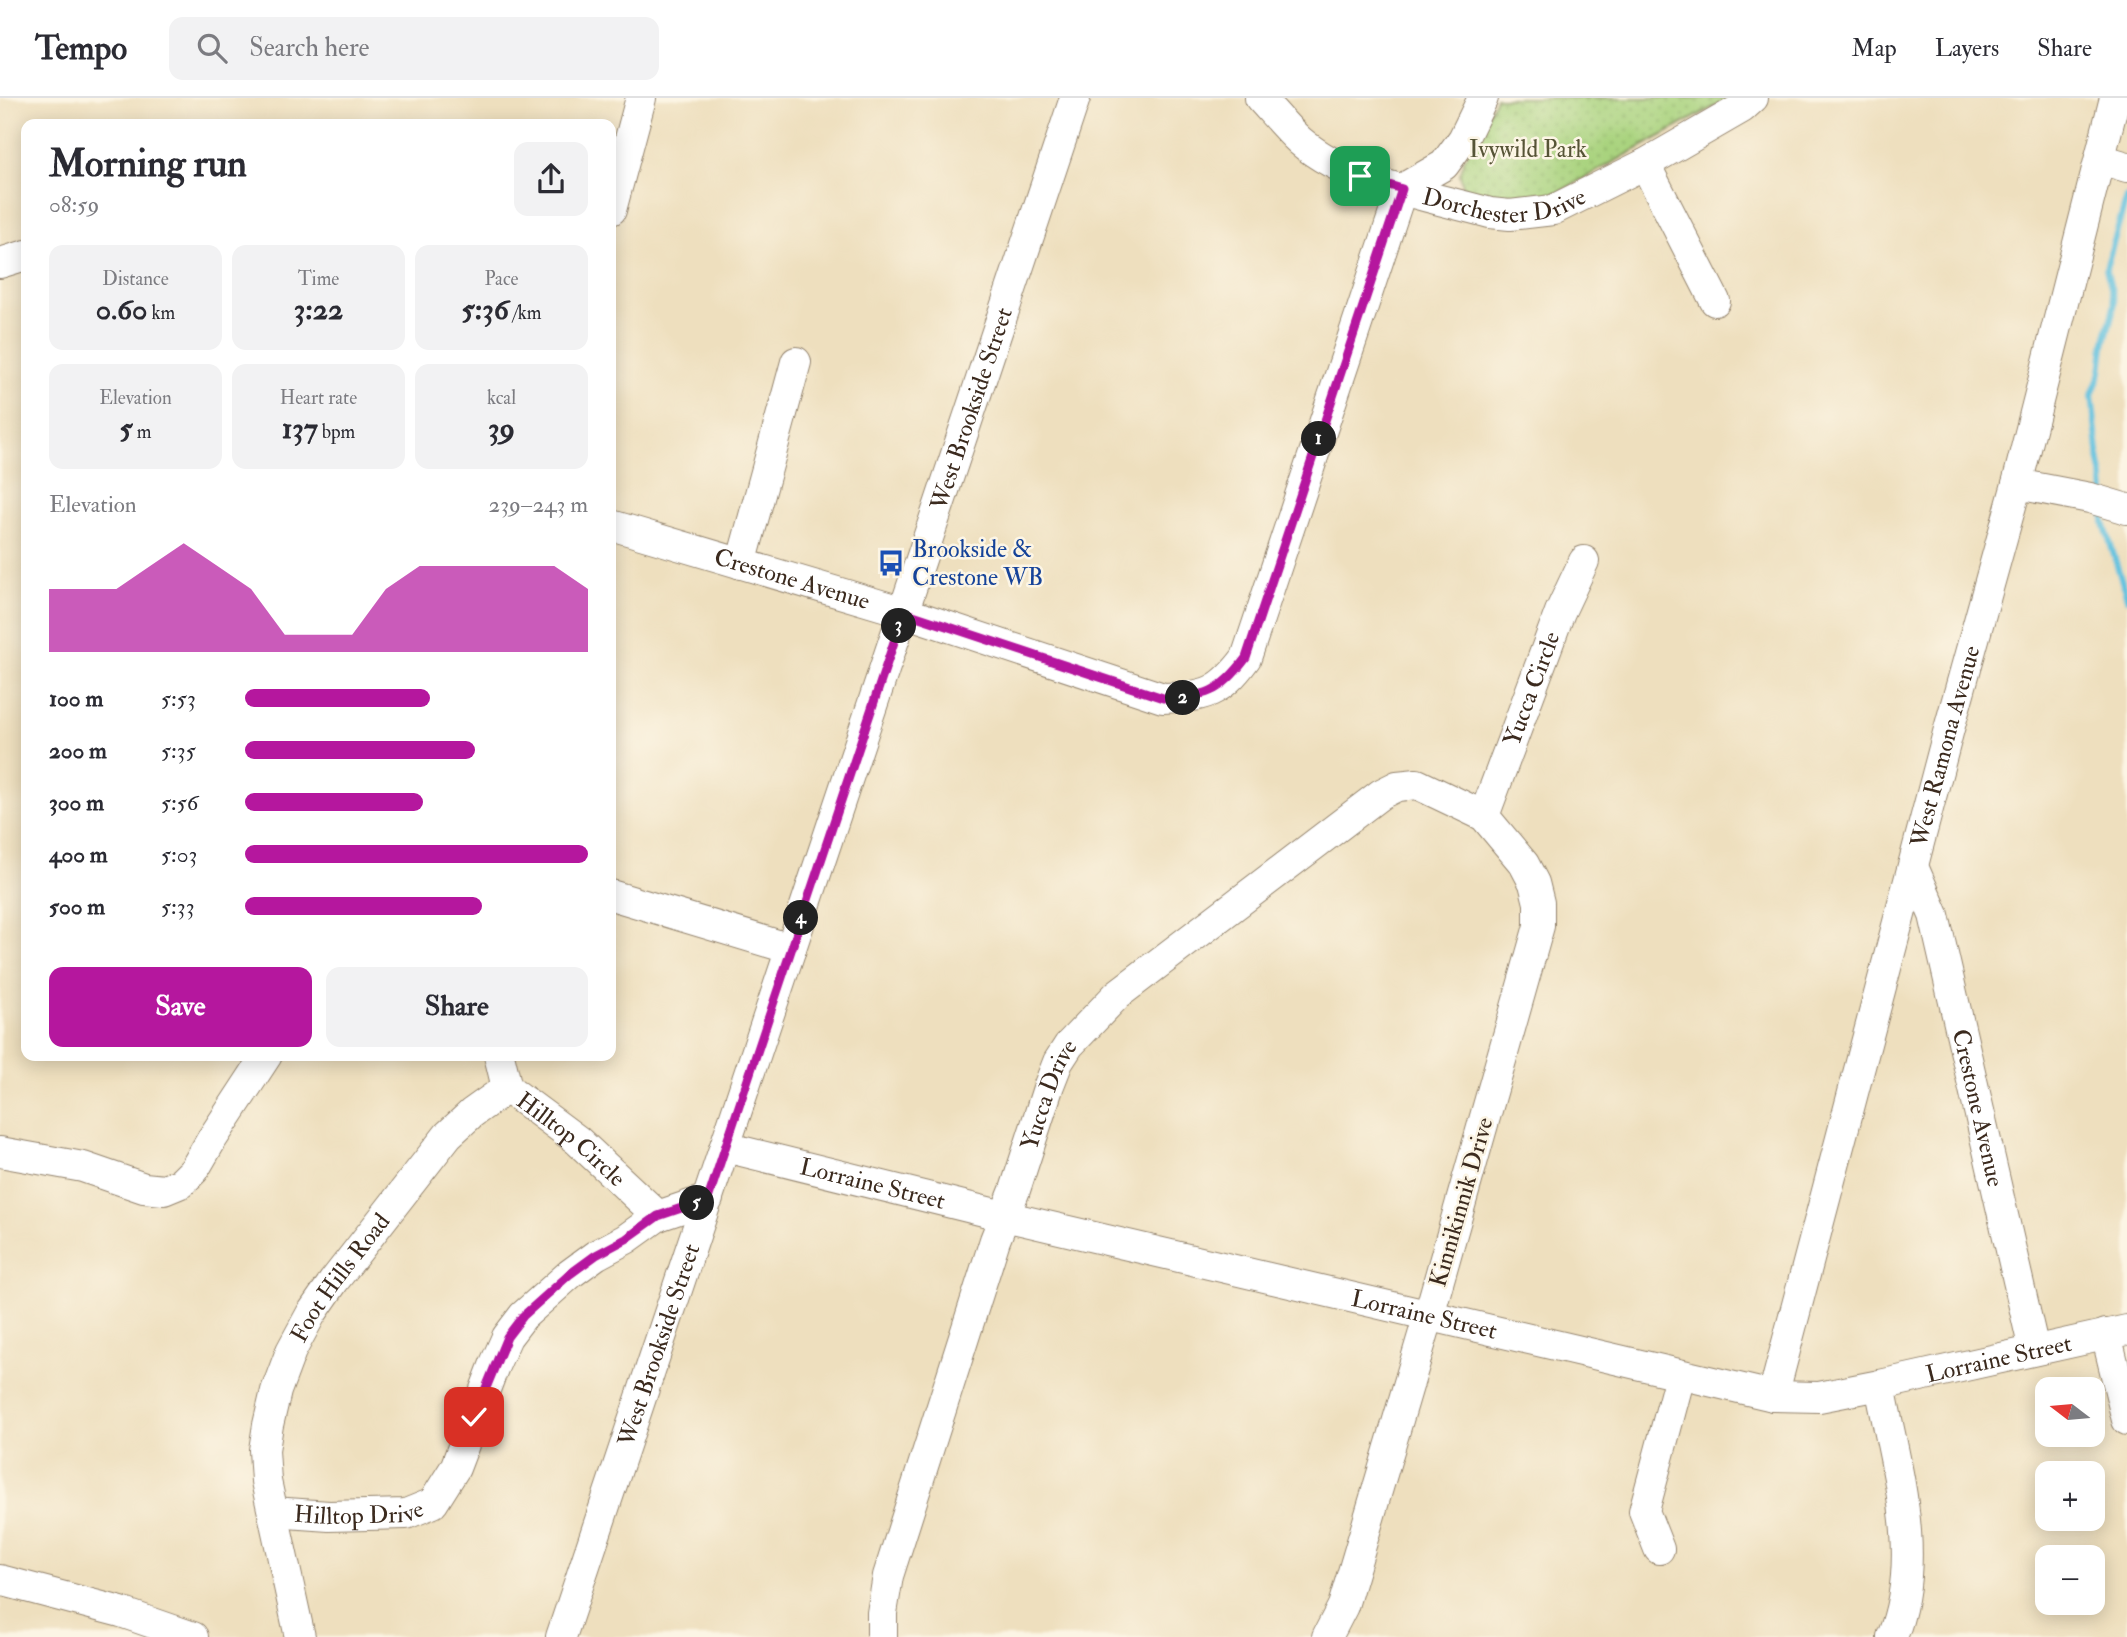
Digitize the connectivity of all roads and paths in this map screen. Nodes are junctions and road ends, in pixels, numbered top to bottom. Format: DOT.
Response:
graph roads {
  1 [pos="641,98"];
  2 [pos="1075,98"];
  3 [pos="1260,98"];
  4 [pos="1483,98"];
  5 [pos="1753,98"];
  6 [pos="2115,98"];
  7 [pos="2114,163"];
  8 [pos="1645,164"];
  9 [pos="1402,189"];
  10 [pos="616,191"];
  11 [pos="21,257"];
  12 [pos="0,263"];
  13 [pos="1715,301"];
  14 [pos="796,362"];
  15 [pos="2017,485"];
  16 [pos="2111,504"];
  17 [pos="616,526"];
  18 [pos="1584,561"];
  19 [pos="741,564"];
  20 [pos="904,612"];
  21 [pos="1484,816"];
  22 [pos="1914,869"];
  23 [pos="616,896"];
  24 [pos="791,949"];
  25 [pos="263,1061"];
  26 [pos="500,1061"];
  27 [pos="507,1088"];
  28 [pos="725,1147"];
  29 [pos="0,1152"];
  30 [pos="708,1199"];
  31 [pos="658,1216"];
  32 [pos="1004,1216"];
  33 [pos="1429,1315"];
  34 [pos="2117,1332"];
  35 [pos="2034,1350"];
  36 [pos="1681,1376"];
  37 [pos="1880,1385"];
  38 [pos="1773,1396"];
  39 [pos="2127,1420"];
  40 [pos="273,1512"];
  41 [pos="1659,1549"];
  42 [pos="0,1580"];
  43 [pos="1901,1635"];
  44 [pos="193,1637"];
  45 [pos="300,1637"];
  46 [pos="561,1637"];
  47 [pos="883,1637"];
  48 [pos="1327,1637"];
  1 -- 10 [label="street"];
  2 -- 20 [label="street, West Brookside Street"];
  3 -- 9 [label="street, Dorchester Drive"];
  4 -- 9 [label="street"];
  5 -- 8 [label="street, Dorchester Drive"];
  6 -- 7 [label="street, West Ramona Avenue"];
  7 -- 15 [label="street, West Ramona Avenue"];
  8 -- 9 [label="street, Dorchester Drive"];
  8 -- 13 [label="street"];
  9 -- 20 [label="street, Crestone Avenue"];
  11 -- 12 [label="street"];
  14 -- 19 [label="street"];
  15 -- 16 [label="street"];
  15 -- 22 [label="street, West Ramona Avenue"];
  17 -- 19 [label="street, Crestone Avenue"];
  18 -- 21 [label="street, Yucca Circle"];
  19 -- 20 [label="street, Crestone Avenue"];
  20 -- 24 [label="street, West Brookside Street"];
  21 -- 32 [label="street, Yucca Drive"];
  21 -- 33 [label="street, Kinnikinnik Drive"];
  22 -- 35 [label="street, Crestone Avenue"];
  22 -- 38 [label="street, West Ramona Avenue"];
  23 -- 24 [label="street"];
  24 -- 28 [label="street, West Brookside Street"];
  25 -- 29 [label="street"];
  26 -- 27 [label="street, Hilltop Circle"];
  27 -- 31 [label="street, Hilltop Circle"];
  27 -- 40 [label="street, Foot Hills Road"];
  28 -- 30 [label="street, West Brookside Street"];
  28 -- 32 [label="street, Lorraine Street"];
  30 -- 31 [label="street, Hilltop Drive"];
  30 -- 46 [label="street, West Brookside Street"];
  31 -- 40 [label="street, Hilltop Drive"];
  32 -- 33 [label="street, Lorraine Street"];
  32 -- 47 [label="street, Yucca Drive"];
  33 -- 36 [label="street, Lorraine Street"];
  33 -- 48 [label="street, Kinnikinnik Drive"];
  34 -- 35 [label="street, Lorraine Street"];
  34 -- 39 [label="street"];
  35 -- 37 [label="street, Lorraine Street"];
  36 -- 38 [label="street, Lorraine Street"];
  36 -- 41 [label="street"];
  37 -- 38 [label="street, Lorraine Street"];
  37 -- 43 [label="street"];
  40 -- 45 [label="street, Hilltop Drive"];
  42 -- 44 [label="street"];
}
